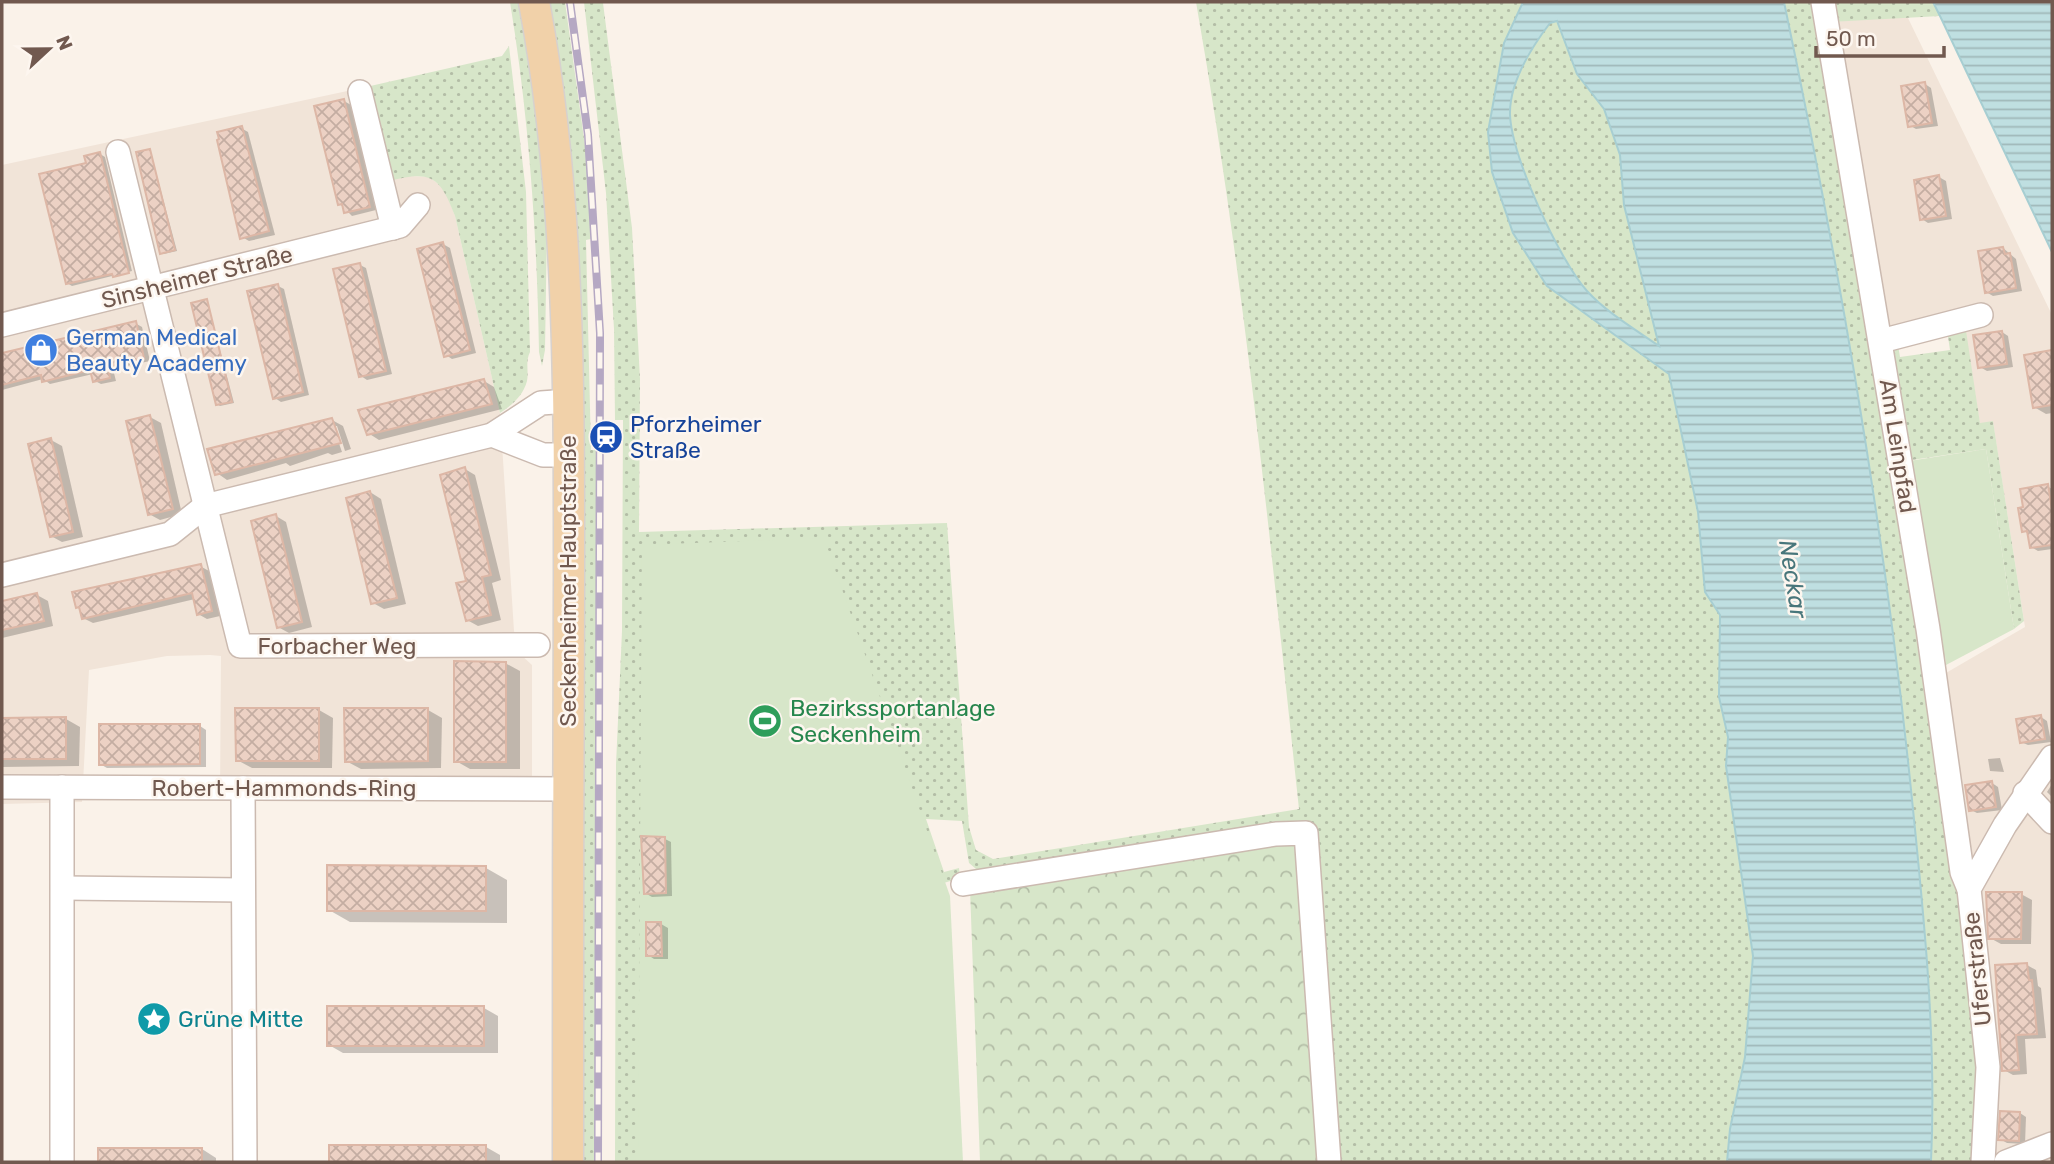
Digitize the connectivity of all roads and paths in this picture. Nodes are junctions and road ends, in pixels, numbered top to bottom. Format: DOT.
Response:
graph roads {
  1 [pos="534,2"];
  2 [pos="1823,2"];
  3 [pos="360,92"];
  4 [pos="118,152"];
  5 [pos="418,205"];
  6 [pos="393,228"];
  7 [pos="152,289"];
  8 [pos="1981,315"];
  9 [pos="2,325"];
  10 [pos="1881,341"];
  11 [pos="569,401"];
  12 [pos="492,435"];
  13 [pos="569,455"];
  14 [pos="205,506"];
  15 [pos="2,575"];
  16 [pos="538,645"];
  17 [pos="2052,757"];
  18 [pos="2,787"];
  19 [pos="62,787"];
  20 [pos="243,788"];
  21 [pos="567,789"];
  22 [pos="2025,793"];
  23 [pos="2052,822"];
  24 [pos="963,884"];
  25 [pos="63,888"];
  26 [pos="1969,889"];
  27 [pos="243,890"];
  28 [pos="2052,1144"];
  29 [pos="62,1162"];
  30 [pos="245,1162"];
  31 [pos="568,1162"];
  32 [pos="1329,1162"];
  33 [pos="1983,1162"];
  34 [pos="2006,1162"];
  1 -- 11 [label="main road, Seckenheimer Hauptstraße"];
  2 -- 10 [label="street, Am Leinpfad"];
  3 -- 6 [label="street"];
  4 -- 7 [label="street"];
  5 -- 6 [label="street, Sinsheimer Straße"];
  6 -- 7 [label="street, Sinsheimer Straße"];
  7 -- 9 [label="street, Sinsheimer Straße"];
  7 -- 14 [label="street"];
  8 -- 10 [label="street"];
  10 -- 26 [label="street, Am Leinpfad"];
  11 -- 12 [label="street"];
  11 -- 13 [label="main road, Seckenheimer Hauptstraße"];
  12 -- 13 [label="street"];
  12 -- 14 [label="street"];
  13 -- 21 [label="main road, Seckenheimer Hauptstraße"];
  14 -- 15 [label="street"];
  14 -- 16 [label="street, Forbacher Weg"];
  17 -- 22 [label="street, Uferstraße"];
  18 -- 19 [label="street, Robert-Hammonds-Ring"];
  19 -- 20 [label="street, Robert-Hammonds-Ring"];
  19 -- 25 [label="street"];
  20 -- 21 [label="street, Robert-Hammonds-Ring"];
  20 -- 27 [label="street"];
  21 -- 31 [label="main road, Seckenheimer Hauptstraße"];
  22 -- 23 [label="street"];
  22 -- 26 [label="street, Uferstraße"];
  24 -- 32 [label="street"];
  25 -- 27 [label="street"];
  25 -- 29 [label="street"];
  26 -- 33 [label="street, Uferstraße"];
  27 -- 30 [label="street"];
  28 -- 34 [label="street"];
}
